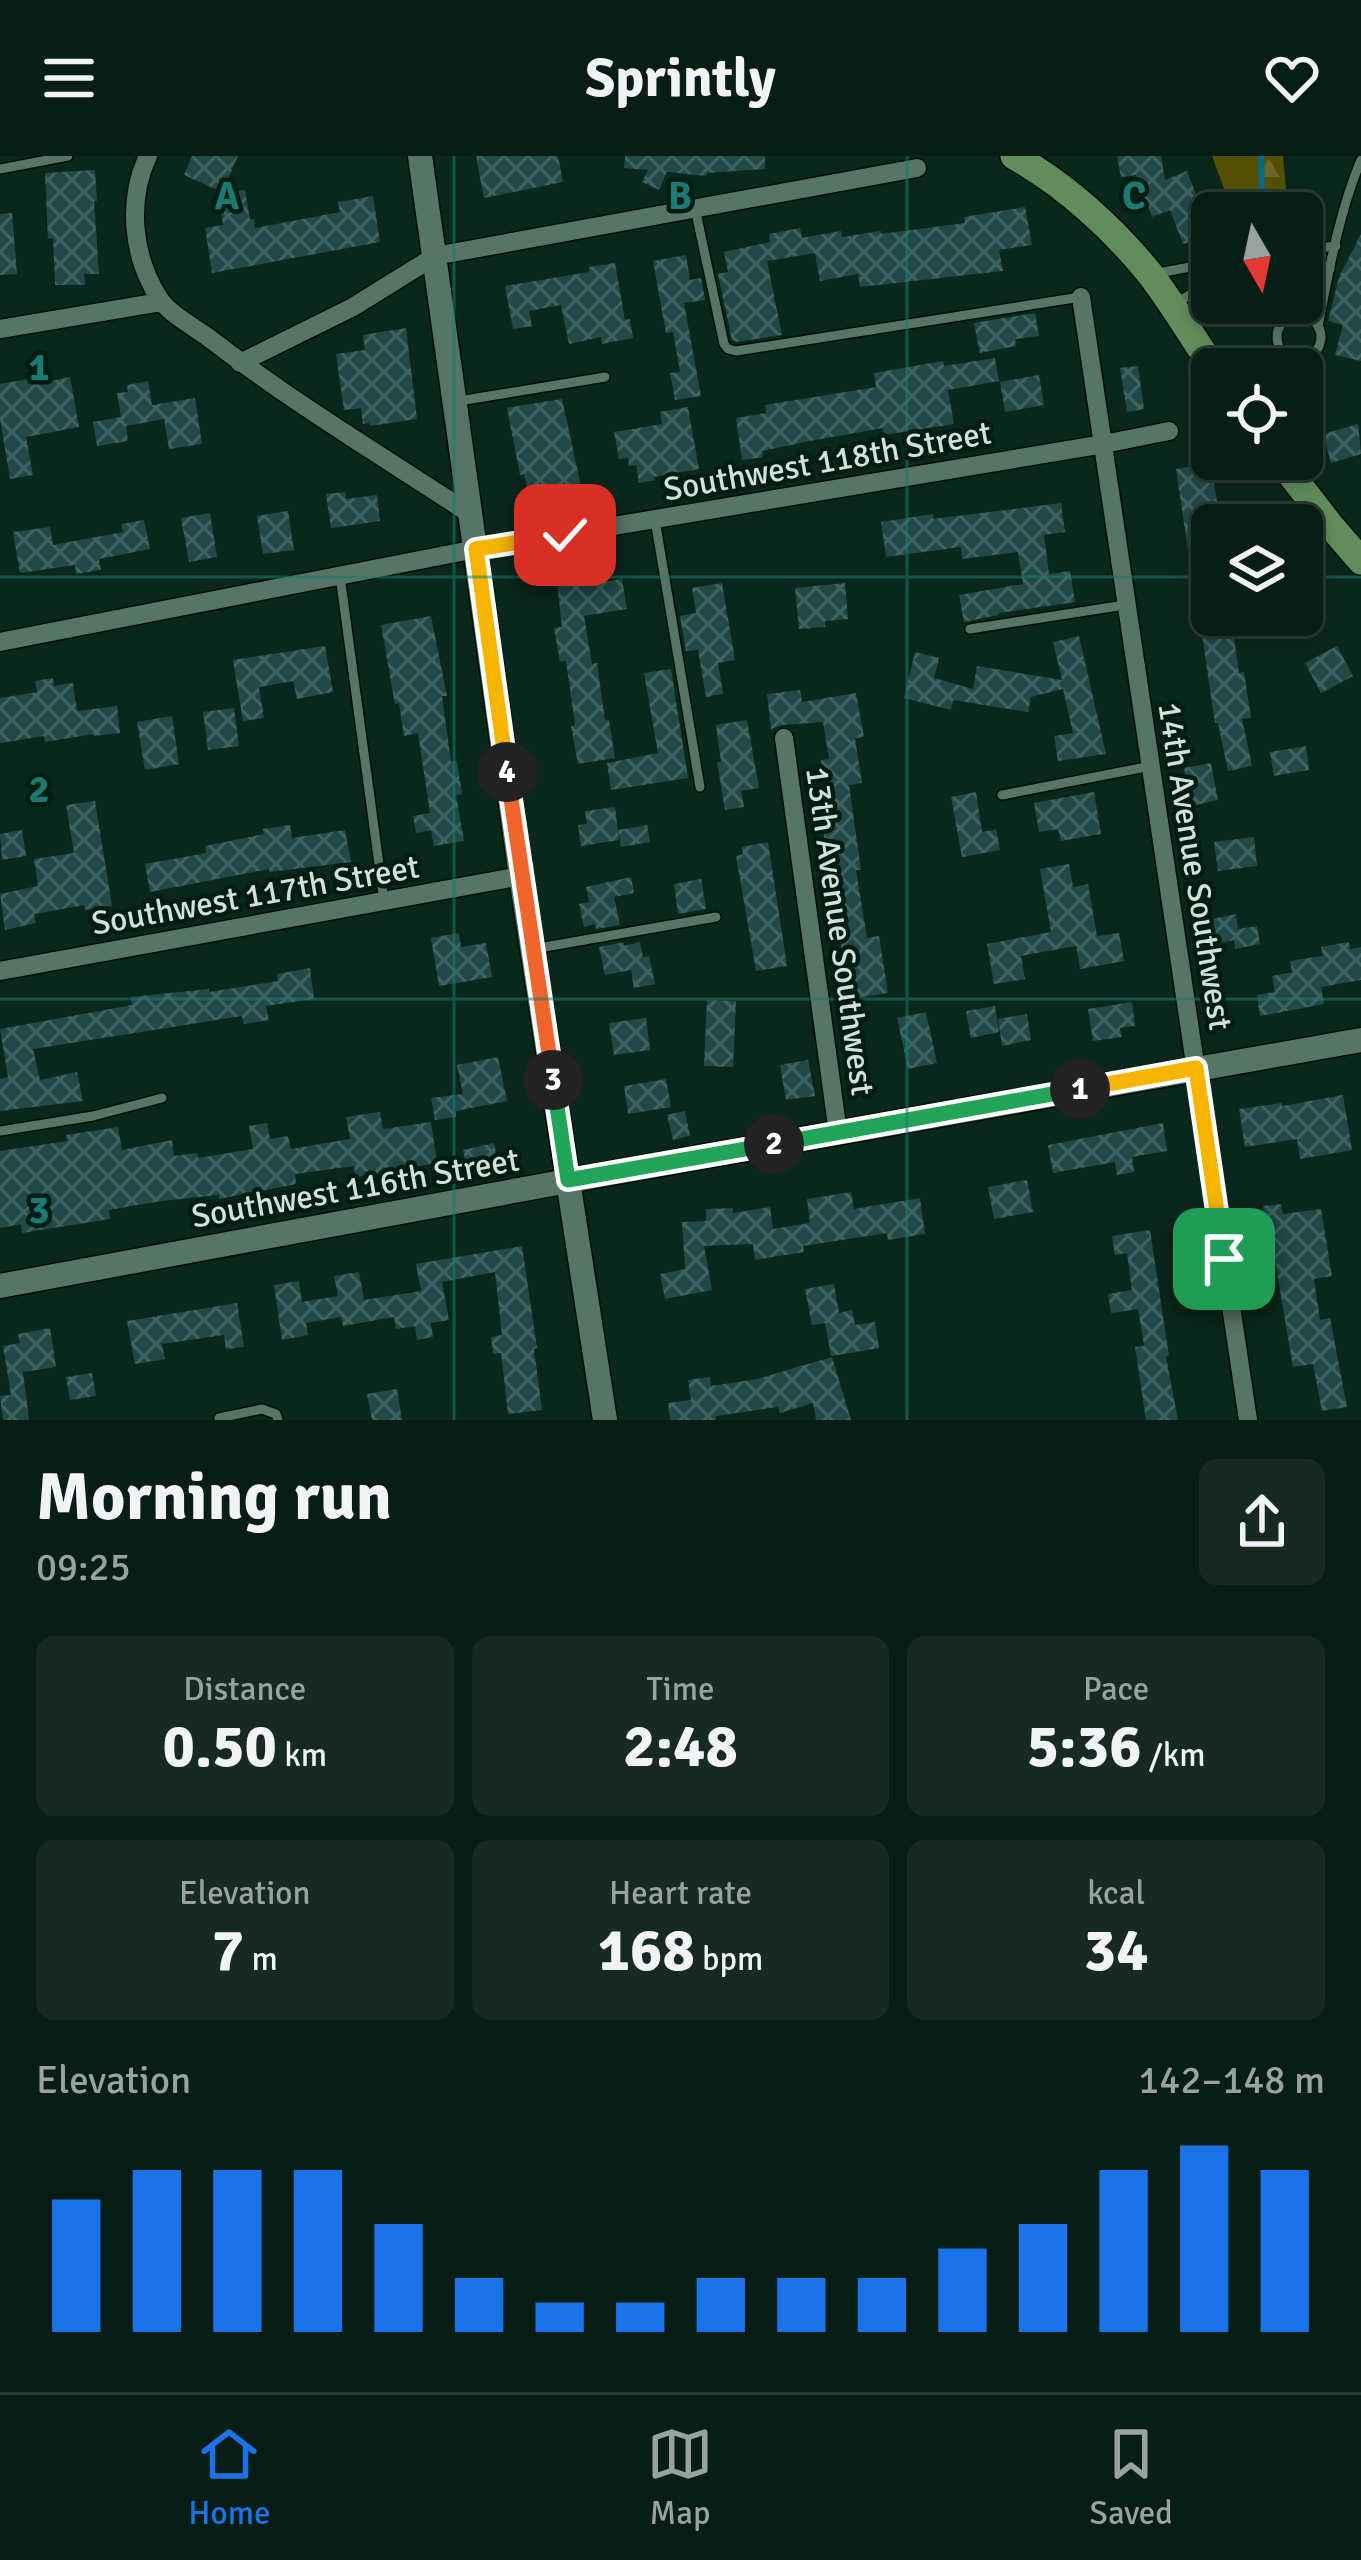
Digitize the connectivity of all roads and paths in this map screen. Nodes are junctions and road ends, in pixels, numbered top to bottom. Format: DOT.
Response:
graph roads {
  1 [pos="68,156"];
  2 [pos="148,156"];
  3 [pos="419,156"];
  4 [pos="1014,156"];
  5 [pos="1361,160"];
  6 [pos="1047,166"];
  7 [pos="917,168"];
  8 [pos="0,169"];
  9 [pos="695,208"];
  10 [pos="1336,246"];
  11 [pos="1323,248"];
  12 [pos="434,256"];
  13 [pos="1191,267"];
  14 [pos="1330,268"];
  15 [pos="1323,269"];
  16 [pos="1150,275"];
  17 [pos="1191,294"];
  18 [pos="1081,297"];
  19 [pos="161,302"];
  20 [pos="1171,306"];
  21 [pos="1318,326"];
  22 [pos="0,329"];
  23 [pos="1200,348"];
  24 [pos="240,362"];
  25 [pos="605,376"];
  26 [pos="454,402"];
  27 [pos="1169,431"];
  28 [pos="1104,444"];
  29 [pos="1295,480"];
  30 [pos="470,514"];
  31 [pos="655,520"];
  32 [pos="476,549"];
  33 [pos="1361,561"];
  34 [pos="340,576"];
  35 [pos="1126,605"];
  36 [pos="970,629"];
  37 [pos="0,642"];
  38 [pos="784,738"];
  39 [pos="1151,766"];
  40 [pos="700,788"];
  41 [pos="1002,795"];
  42 [pos="521,876"];
  43 [pos="384,901"];
  44 [pos="716,917"];
  45 [pos="532,949"];
  46 [pos="0,971"];
  47 [pos="1361,1040"];
  48 [pos="1196,1068"];
  49 [pos="163,1098"];
  50 [pos="0,1131"];
  51 [pos="838,1133"];
  52 [pos="568,1180"];
  53 [pos="0,1286"];
  54 [pos="219,1418"];
  55 [pos="278,1420"];
  56 [pos="605,1420"];
  57 [pos="1249,1420"];
  1 -- 8 [label="lane"];
  2 -- 19 [label="street"];
  3 -- 12 [label="street"];
  4 -- 6 [label="main road"];
  5 -- 10 [label="lane"];
  6 -- 16 [label="main road"];
  7 -- 9 [label="street"];
  9 -- 12 [label="street"];
  9 -- 18 [label="lane"];
  10 -- 11 [label="lane"];
  10 -- 14 [label="lane"];
  12 -- 24 [label="street"];
  12 -- 26 [label="street"];
  13 -- 16 [label="lane"];
  14 -- 15 [label="lane"];
  14 -- 21 [label="lane"];
  16 -- 20 [label="main road"];
  17 -- 20 [label="lane"];
  18 -- 28 [label="street, 14th Avenue Southwest"];
  19 -- 22 [label="street"];
  19 -- 24 [label="street"];
  20 -- 23 [label="main road"];
  21 -- 21 [label="lane"];
  24 -- 30 [label="street"];
  25 -- 26 [label="lane"];
  26 -- 30 [label="street"];
  27 -- 28 [label="street, Southwest 118th Street"];
  28 -- 31 [label="street, Southwest 118th Street"];
  28 -- 35 [label="street, 14th Avenue Southwest"];
  29 -- 33 [label="main road"];
  30 -- 32 [label="street"];
  31 -- 32 [label="street, Southwest 118th Street"];
  31 -- 40 [label="lane"];
  32 -- 34 [label="street, Southwest 118th Street"];
  32 -- 42 [label="street"];
  34 -- 37 [label="street, Southwest 118th Street"];
  34 -- 43 [label="lane"];
  35 -- 36 [label="lane"];
  35 -- 39 [label="street, 14th Avenue Southwest"];
  38 -- 51 [label="street, 13th Avenue Southwest"];
  39 -- 41 [label="lane"];
  39 -- 48 [label="street, 14th Avenue Southwest"];
  42 -- 43 [label="street, Southwest 117th Street"];
  42 -- 45 [label="street"];
  43 -- 46 [label="street, Southwest 117th Street"];
  44 -- 45 [label="lane"];
  45 -- 52 [label="street"];
  47 -- 48 [label="street, Southwest 116th Street"];
  48 -- 51 [label="street, Southwest 116th Street"];
  48 -- 57 [label="street, 14th Avenue Southwest"];
  49 -- 50 [label="lane"];
  51 -- 52 [label="street, Southwest 116th Street"];
  52 -- 53 [label="street, Southwest 116th Street"];
  52 -- 56 [label="street"];
  54 -- 55 [label="lane"];
}
